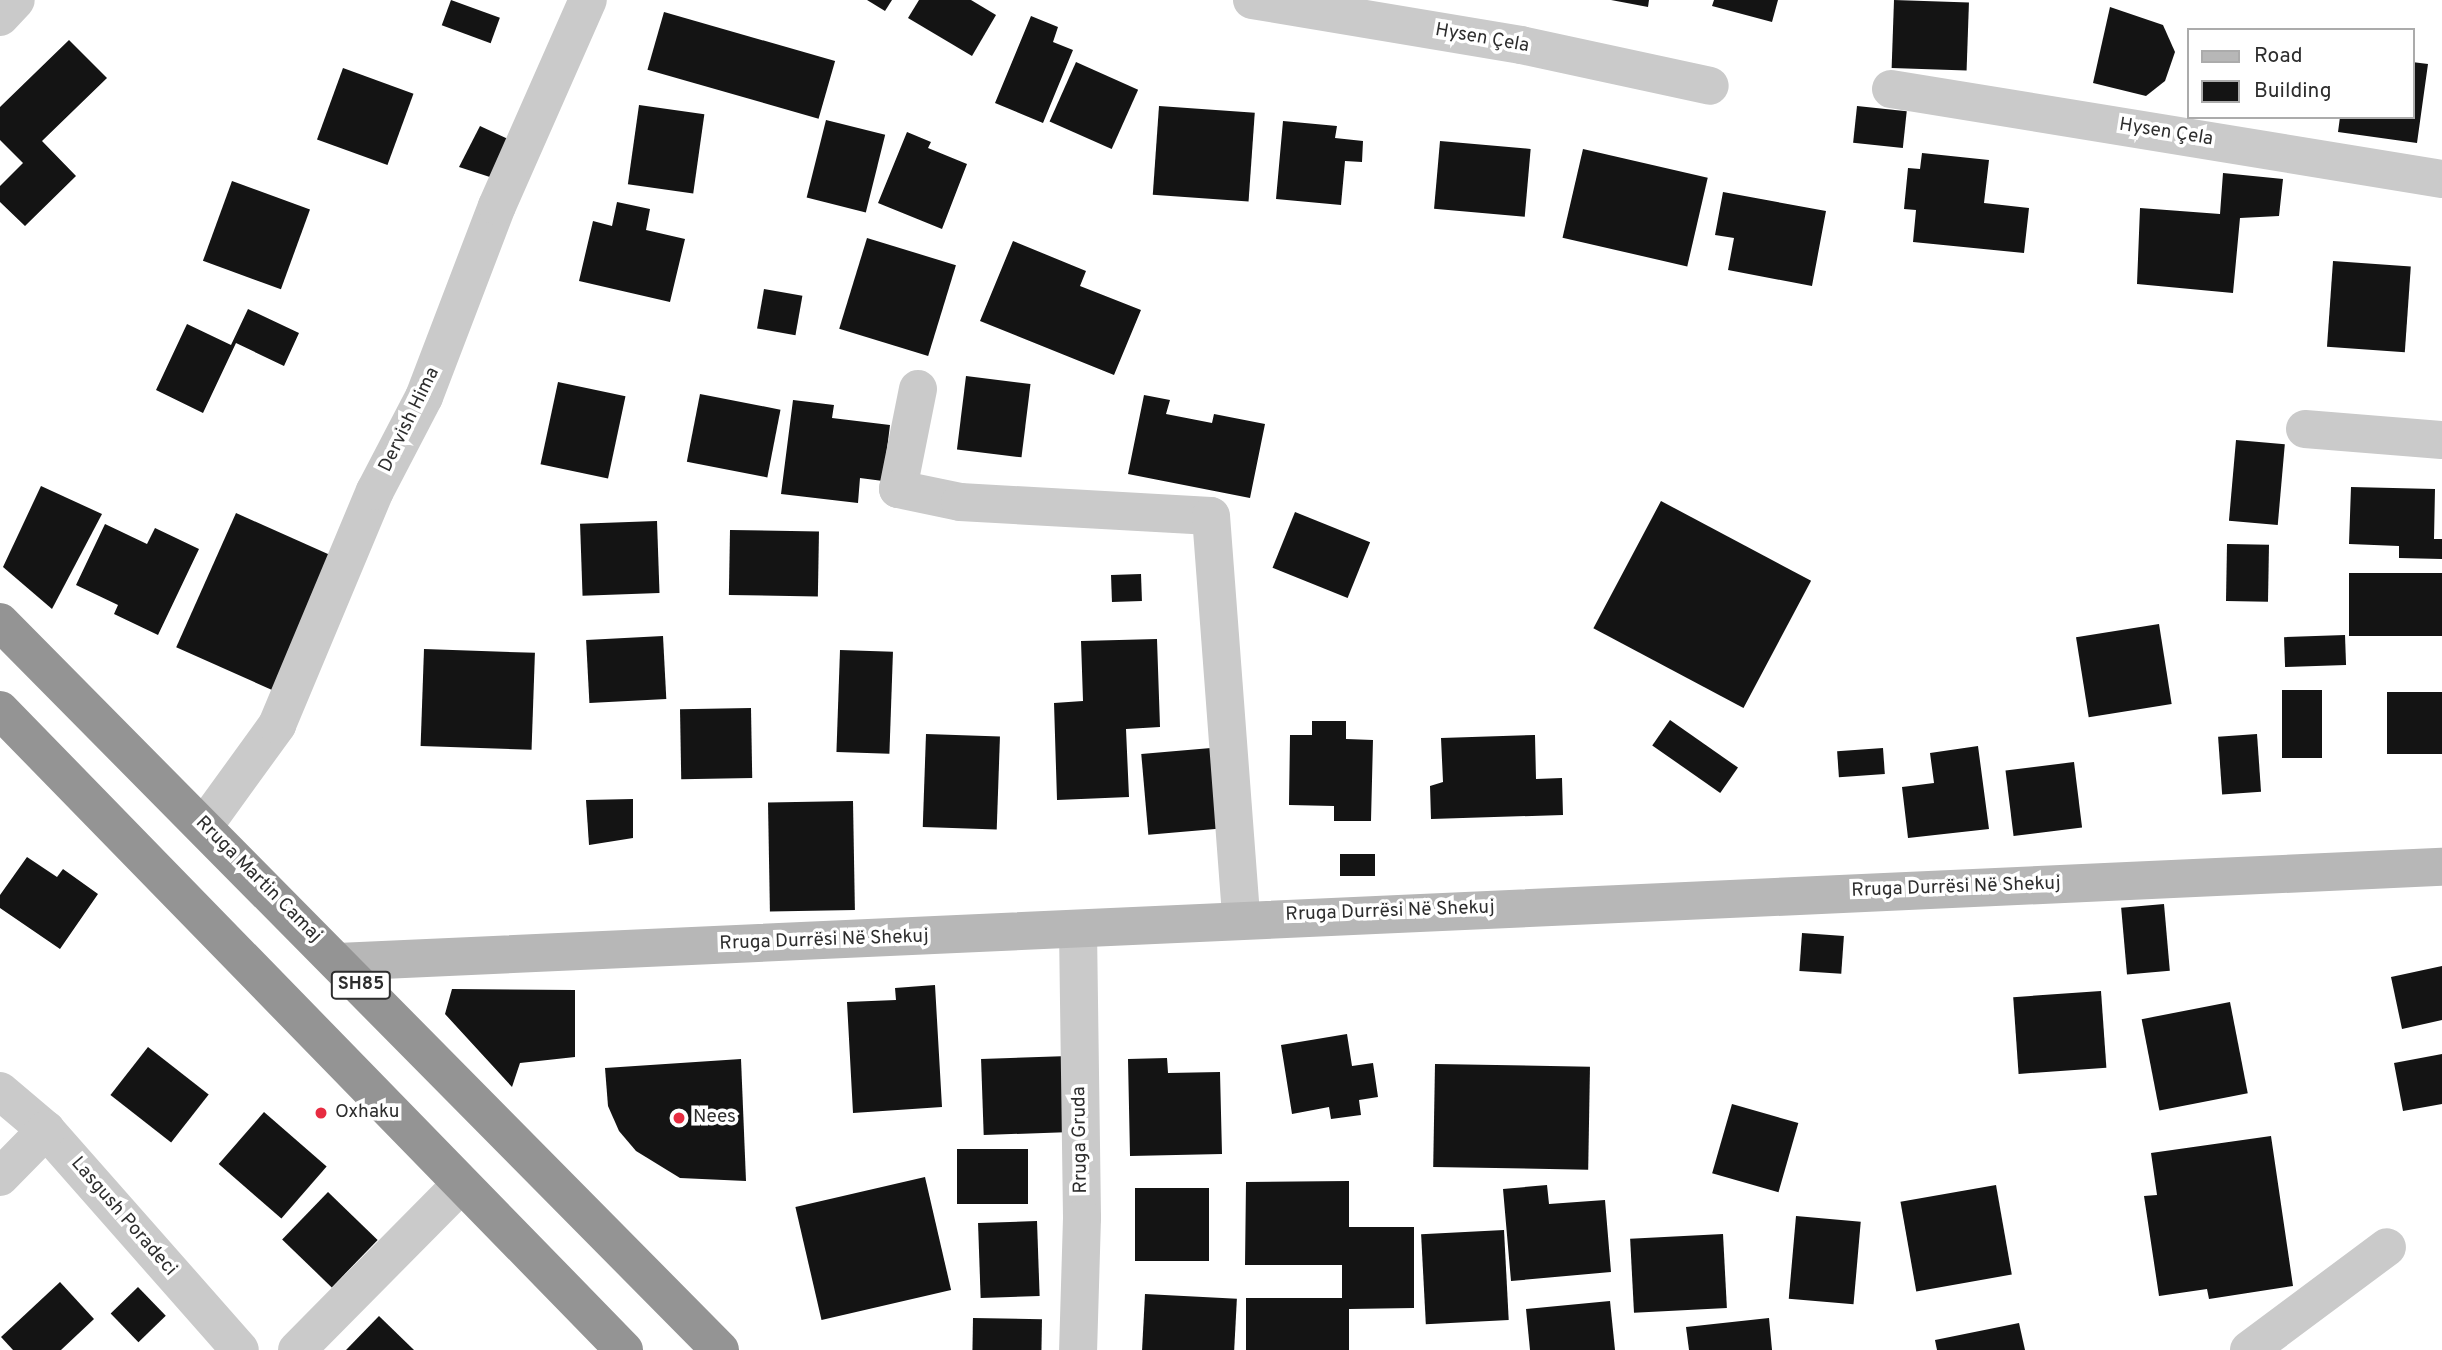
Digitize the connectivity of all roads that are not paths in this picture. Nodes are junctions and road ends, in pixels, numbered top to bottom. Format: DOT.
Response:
graph roads {
  1 [pos="16,0"];
  2 [pos="588,0"];
  3 [pos="1252,0"];
  4 [pos="0,17"];
  5 [pos="1710,86"];
  6 [pos="1891,89"];
  7 [pos="2442,179"];
  8 [pos="918,389"];
  9 [pos="2305,429"];
  10 [pos="2442,440"];
  11 [pos="0,622"];
  12 [pos="0,710"];
  13 [pos="204,826"];
  14 [pos="2442,867"];
  15 [pos="1241,918"];
  16 [pos="1078,930"];
  17 [pos="338,962"];
  18 [pos="0,1091"];
  19 [pos="46,1130"];
  20 [pos="0,1177"];
  21 [pos="461,1184"];
  22 [pos="2387,1247"];
  23 [pos="240,1350"];
  24 [pos="297,1350"];
  25 [pos="624,1350"];
  26 [pos="720,1350"];
  27 [pos="1078,1350"];
  28 [pos="2249,1350"];
  1 -- 4 [label="street"];
  2 -- 13 [label="street, Dervish Hima"];
  3 -- 5 [label="street, Hysen Çela"];
  6 -- 7 [label="street, Hysen Çela"];
  8 -- 15 [label="street"];
  9 -- 10 [label="street"];
  11 -- 13 [label="highway, Rruga Martin Camaj / SH85"];
  12 -- 21 [label="highway"];
  13 -- 17 [label="highway, Rruga Martin Camaj / SH85"];
  14 -- 15 [label="street, Rruga Durrësi Në Shekuj"];
  15 -- 16 [label="street, Rruga Durrësi Në Shekuj"];
  16 -- 17 [label="street, Rruga Durrësi Në Shekuj"];
  16 -- 27 [label="street, Rruga Gruda"];
  17 -- 26 [label="highway, Rruga Martin Camaj / SH85"];
  18 -- 19 [label="street, Lasgush Poradeci"];
  19 -- 20 [label="street"];
  19 -- 23 [label="street, Lasgush Poradeci"];
  21 -- 24 [label="street"];
  21 -- 25 [label="highway"];
  22 -- 28 [label="street"];
}
